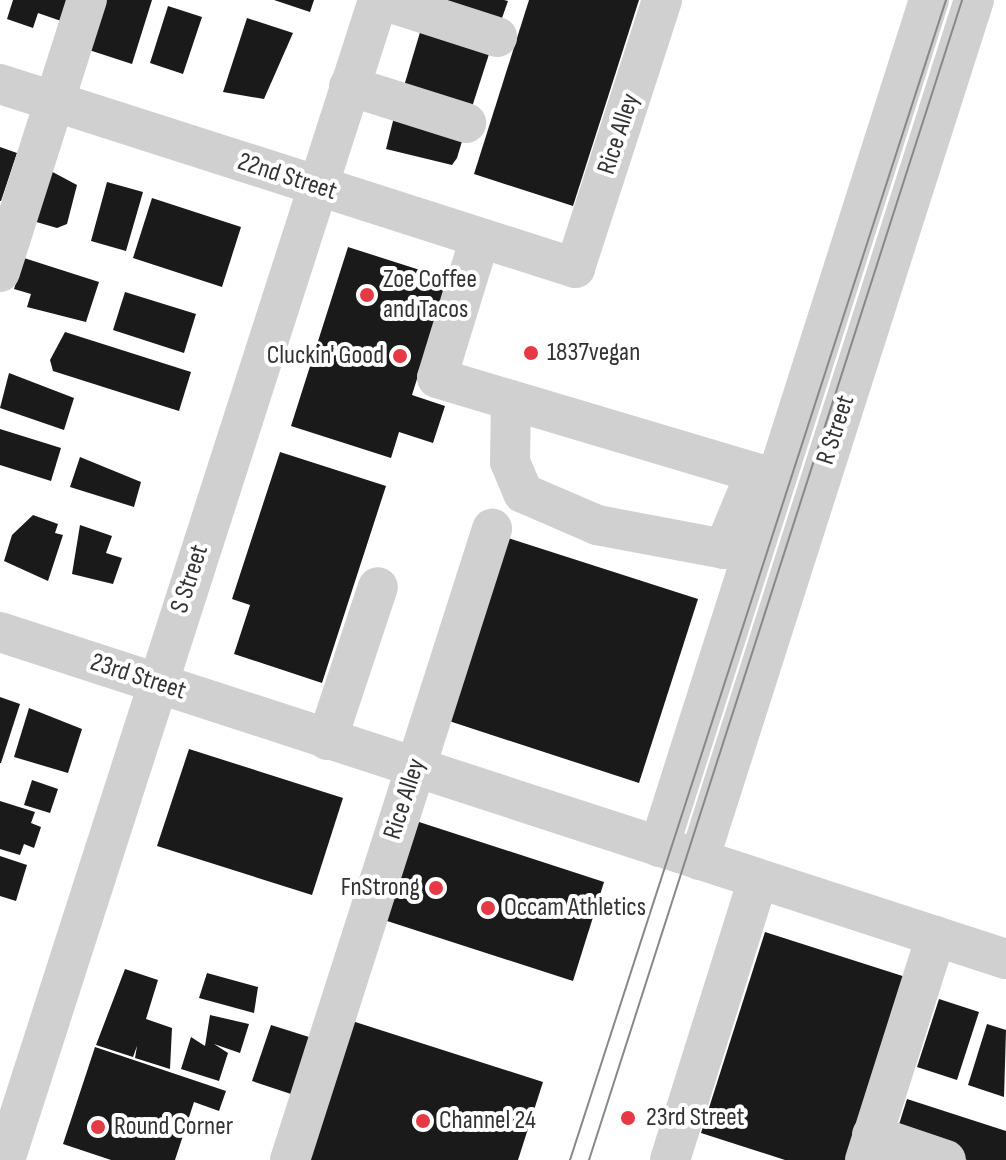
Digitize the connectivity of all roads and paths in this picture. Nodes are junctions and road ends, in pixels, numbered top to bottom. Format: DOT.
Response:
graph roads {
  1 [pos="87,0"];
  2 [pos="380,0"];
  3 [pos="662,0"];
  4 [pos="929,0"];
  5 [pos="974,0"];
  6 [pos="497,37"];
  7 [pos="0,84"];
  8 [pos="349,86"];
  9 [pos="54,102"];
  10 [pos="466,123"];
  11 [pos="316,185"];
  12 [pos="480,238"];
  13 [pos="575,268"];
  14 [pos="0,272"];
  15 [pos="511,400"];
  16 [pos="766,476"];
  17 [pos="492,529"];
  18 [pos="378,587"];
  19 [pos="0,632"];
  20 [pos="157,683"];
  21 [pos="327,740"];
  22 [pos="415,768"];
  23 [pos="659,847"];
  24 [pos="699,860"];
  25 [pos="758,879"];
  26 [pos="936,936"];
  27 [pos="1006,959"];
  28 [pos="868,1148"];
  29 [pos="5,1160"];
  30 [pos="290,1160"];
  31 [pos="670,1160"];
  32 [pos="946,1160"];
  1 -- 9 [label="street"];
  2 -- 6 [label="street"];
  2 -- 8 [label="street, S Street"];
  3 -- 13 [label="street, Rice Alley"];
  4 -- 16 [label="street, R Street"];
  5 -- 24 [label="street, R Street"];
  7 -- 9 [label="street, 22nd Street"];
  8 -- 10 [label="street"];
  8 -- 11 [label="street, S Street"];
  9 -- 11 [label="street, 22nd Street"];
  9 -- 14 [label="street"];
  11 -- 12 [label="street, 22nd Street"];
  11 -- 20 [label="street, S Street"];
  12 -- 13 [label="street, 22nd Street"];
  12 -- 15 [label="street"];
  15 -- 16 [label="street"];
  15 -- 16 [label="street"];
  16 -- 23 [label="street, R Street"];
  17 -- 22 [label="street, Rice Alley"];
  18 -- 21 [label="street"];
  19 -- 20 [label="street, 23rd Street"];
  20 -- 21 [label="street, 23rd Street"];
  20 -- 29 [label="street, S Street"];
  21 -- 22 [label="street, 23rd Street"];
  22 -- 23 [label="street, 23rd Street"];
  22 -- 30 [label="street, Rice Alley"];
  23 -- 24 [label="street, 23rd Street"];
  24 -- 25 [label="street, 23rd Street"];
  25 -- 26 [label="street, 23rd Street"];
  25 -- 31 [label="street"];
  26 -- 27 [label="street, 23rd Street"];
  26 -- 28 [label="street"];
  28 -- 32 [label="street"];
}
